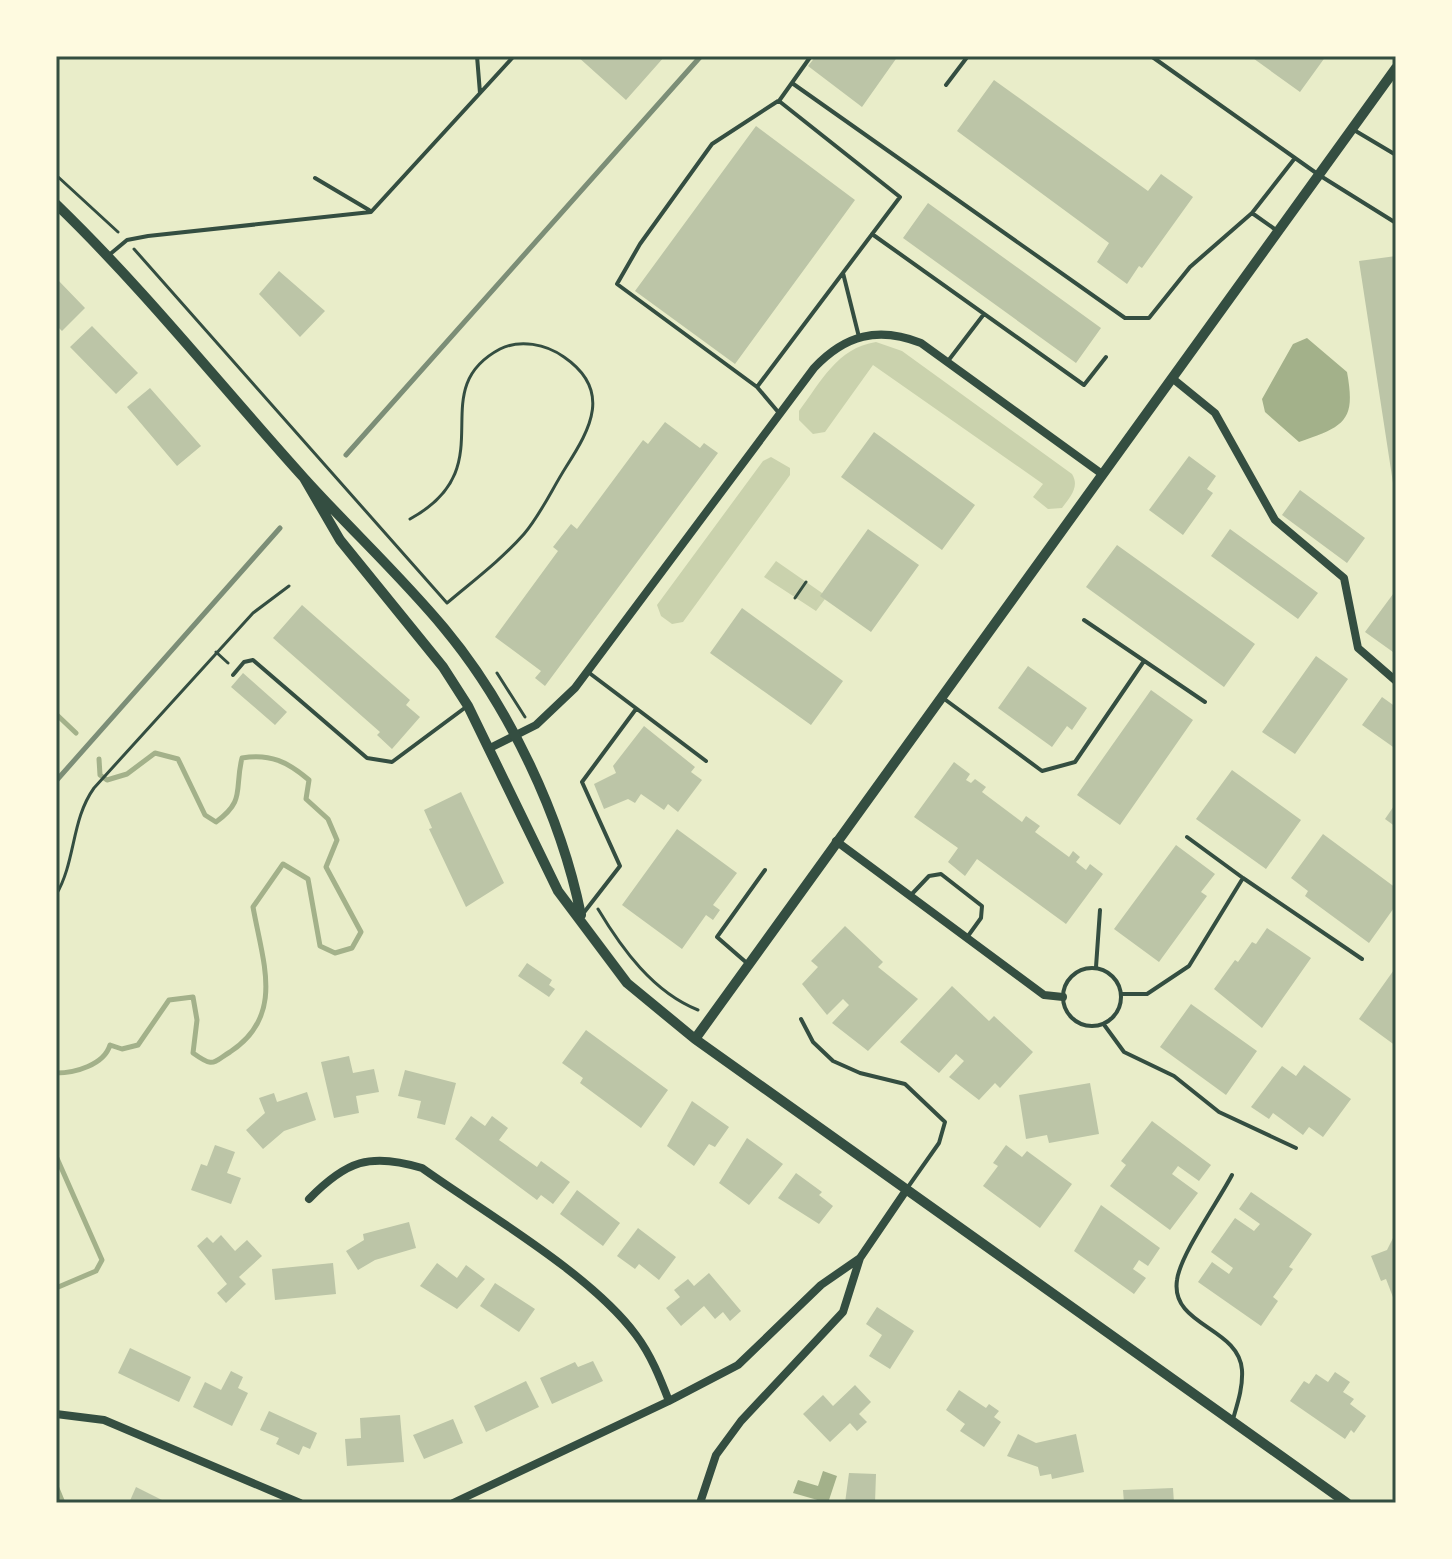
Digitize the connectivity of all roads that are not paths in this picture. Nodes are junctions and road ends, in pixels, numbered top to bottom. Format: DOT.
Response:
graph roads {
  1 [pos="477,56"];
  2 [pos="514,56"];
  3 [pos="811,56"];
  4 [pos="968,56"];
  5 [pos="1151,56"];
  6 [pos="1396,68"];
  7 [pos="792,83"];
  8 [pos="946,85"];
  9 [pos="480,93"];
  10 [pos="779,101"];
  11 [pos="1352,129"];
  12 [pos="1396,155"];
  13 [pos="1295,157"];
  14 [pos="1319,175"];
  15 [pos="315,178"];
  16 [pos="56,204"];
  17 [pos="371,212"];
  18 [pos="1252,213"];
  19 [pos="1396,223"];
  20 [pos="1278,232"];
  21 [pos="872,234"];
  22 [pos="109,255"];
  23 [pos="843,273"];
  24 [pos="985,314"];
  25 [pos="859,337"];
  26 [pos="1106,357"];
  27 [pos="947,363"];
  28 [pos="1172,378"];
  29 [pos="757,387"];
  30 [pos="780,414"];
  31 [pos="1102,474"];
  32 [pos="304,478"];
  33 [pos="1084,620"];
  34 [pos="1144,661"];
  35 [pos="588,672"];
  36 [pos="233,675"];
  37 [pos="1396,681"];
  38 [pos="941,696"];
  39 [pos="1205,702"];
  40 [pos="468,706"];
  41 [pos="636,709"];
  42 [pos="516,736"];
  43 [pos="490,748"];
  44 [pos="706,761"];
  45 [pos="1187,837"];
  46 [pos="836,841"];
  47 [pos="765,870"];
  48 [pos="1243,878"];
  49 [pos="910,896"];
  50 [pos="1100,910"];
  51 [pos="581,917"];
  52 [pos="966,938"];
  53 [pos="1362,959"];
  54 [pos="748,964"];
  55 [pos="1096,967"];
  56 [pos="1122,994"];
  57 [pos="1063,997"];
  58 [pos="801,1019"];
  59 [pos="1105,1026"];
  60 [pos="695,1039"];
  61 [pos="1296,1148"];
  62 [pos="1232,1175"];
  63 [pos="907,1189"];
  64 [pos="309,1199"];
  65 [pos="860,1258"];
  66 [pos="669,1401"];
  67 [pos="56,1414"];
  68 [pos="1232,1421"];
  69 [pos="300,1503"];
  70 [pos="453,1503"];
  71 [pos="700,1503"];
  72 [pos="1347,1503"];
  1 -- 9 [label="lane"];
  2 -- 9 [label="lane"];
  3 -- 7 [label="lane"];
  4 -- 8 [label="lane"];
  5 -- 13 [label="lane"];
  6 -- 11 [label="street"];
  7 -- 10 [label="lane"];
  7 -- 18 [label="lane"];
  9 -- 17 [label="lane"];
  10 -- 21 [label="lane"];
  10 -- 29 [label="lane"];
  11 -- 12 [label="lane"];
  11 -- 14 [label="street"];
  13 -- 14 [label="lane"];
  13 -- 18 [label="lane"];
  14 -- 19 [label="lane"];
  14 -- 20 [label="street"];
  15 -- 17 [label="lane"];
  16 -- 22 [label="street"];
  17 -- 22 [label="lane"];
  18 -- 20 [label="lane"];
  20 -- 28 [label="street"];
  21 -- 23 [label="lane"];
  21 -- 24 [label="lane"];
  22 -- 32 [label="street"];
  23 -- 25 [label="lane"];
  23 -- 29 [label="lane"];
  24 -- 26 [label="lane"];
  24 -- 27 [label="lane"];
  25 -- 27 [label="street"];
  25 -- 30 [label="street"];
  27 -- 31 [label="street"];
  28 -- 31 [label="street"];
  28 -- 37 [label="street"];
  29 -- 30 [label="lane"];
  30 -- 35 [label="street"];
  31 -- 38 [label="street"];
  32 -- 40 [label="street"];
  32 -- 42 [label="street"];
  33 -- 34 [label="lane"];
  34 -- 38 [label="lane"];
  34 -- 39 [label="lane"];
  35 -- 41 [label="lane"];
  35 -- 42 [label="street"];
  36 -- 40 [label="lane"];
  38 -- 46 [label="street"];
  40 -- 43 [label="street"];
  41 -- 44 [label="lane"];
  41 -- 51 [label="lane"];
  42 -- 43 [label="street"];
  42 -- 51 [label="street"];
  43 -- 51 [label="street"];
  45 -- 48 [label="lane"];
  46 -- 49 [label="street"];
  46 -- 54 [label="street"];
  47 -- 54 [label="lane"];
  48 -- 53 [label="lane"];
  48 -- 56 [label="lane"];
  49 -- 52 [label="street"];
  49 -- 52 [label="lane"];
  50 -- 55 [label="lane"];
  51 -- 60 [label="street"];
  52 -- 57 [label="street"];
  54 -- 60 [label="street"];
  55 -- 56 [label="lane"];
  55 -- 57 [label="lane"];
  56 -- 59 [label="lane"];
  57 -- 59 [label="lane"];
  58 -- 63 [label="lane"];
  59 -- 61 [label="lane"];
  60 -- 63 [label="street"];
  62 -- 68 [label="lane"];
  63 -- 65 [label="street"];
  63 -- 68 [label="street"];
  64 -- 66 [label="street"];
  65 -- 66 [label="street"];
  65 -- 71 [label="street"];
  66 -- 70 [label="street"];
  67 -- 69 [label="street"];
  68 -- 72 [label="street"];
}
